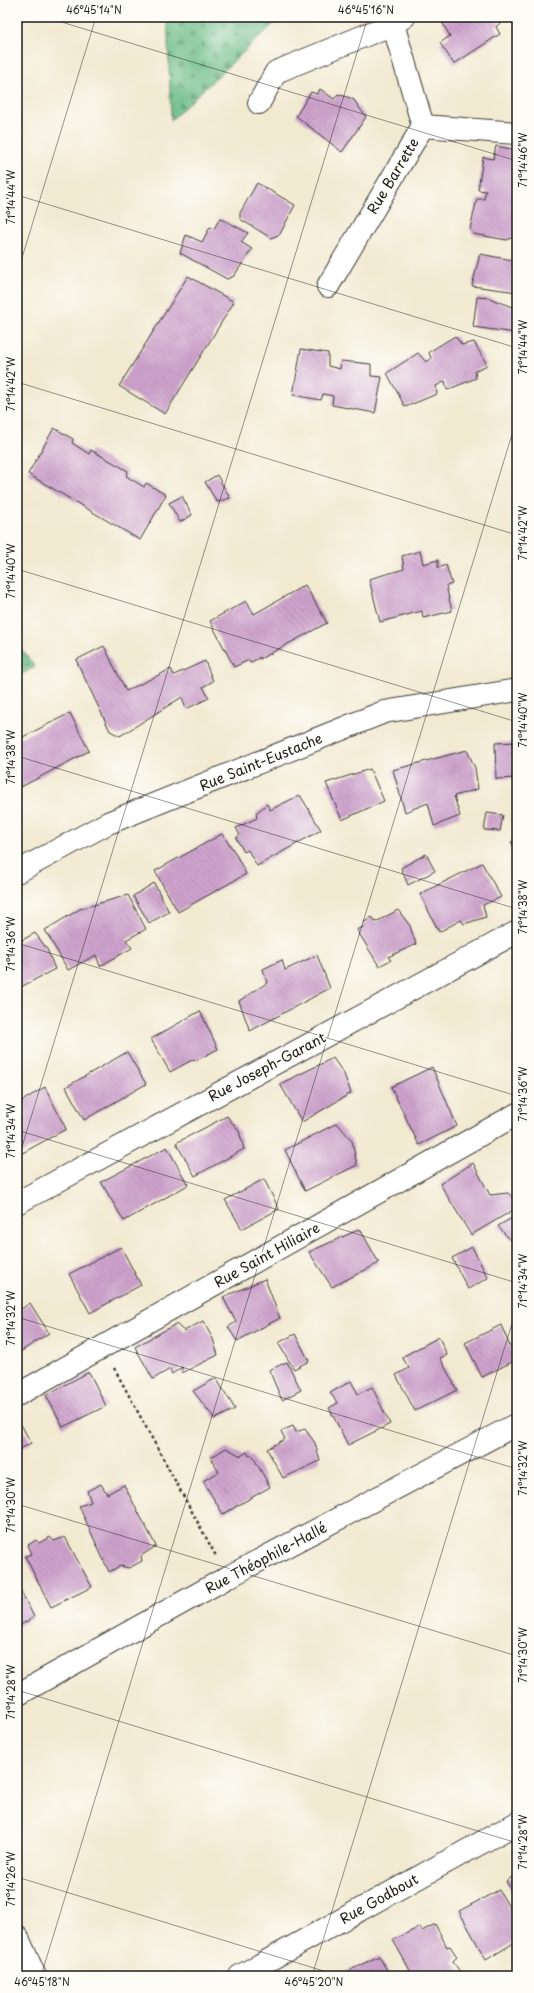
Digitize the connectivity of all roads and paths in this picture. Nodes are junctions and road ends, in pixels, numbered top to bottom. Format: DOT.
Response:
graph roads {
  1 [pos="399,21"];
  2 [pos="259,102"];
  3 [pos="423,126"];
  4 [pos="517,133"];
  5 [pos="328,286"];
  6 [pos="517,690"];
  7 [pos="17,872"];
  8 [pos="517,932"];
  9 [pos="517,1114"];
  10 [pos="17,1203"];
  11 [pos="103,1347"];
  12 [pos="17,1395"];
  13 [pos="517,1424"];
  14 [pos="228,1577"];
  15 [pos="17,1695"];
  16 [pos="517,1823"];
  17 [pos="17,1936"];
  18 [pos="35,1976"];
  19 [pos="240,1976"];
  1 -- 2 [label="street"];
  1 -- 3 [label="street"];
  3 -- 4 [label="street, Rue Barrette"];
  3 -- 5 [label="street, Rue Barrette"];
  6 -- 7 [label="street, Rue Saint-Eustache"];
  8 -- 10 [label="street, Rue Joseph-Garant"];
  9 -- 11 [label="street, Rue Saint Hiliaire"];
  11 -- 12 [label="street, Rue Saint Hiliaire"];
  11 -- 14 [label="path"];
  13 -- 14 [label="street, Rue Théophile-Hallé"];
  14 -- 15 [label="street, Rue Théophile-Hallé"];
  16 -- 19 [label="street, Rue Godbout"];
  17 -- 18 [label="street"];
}
